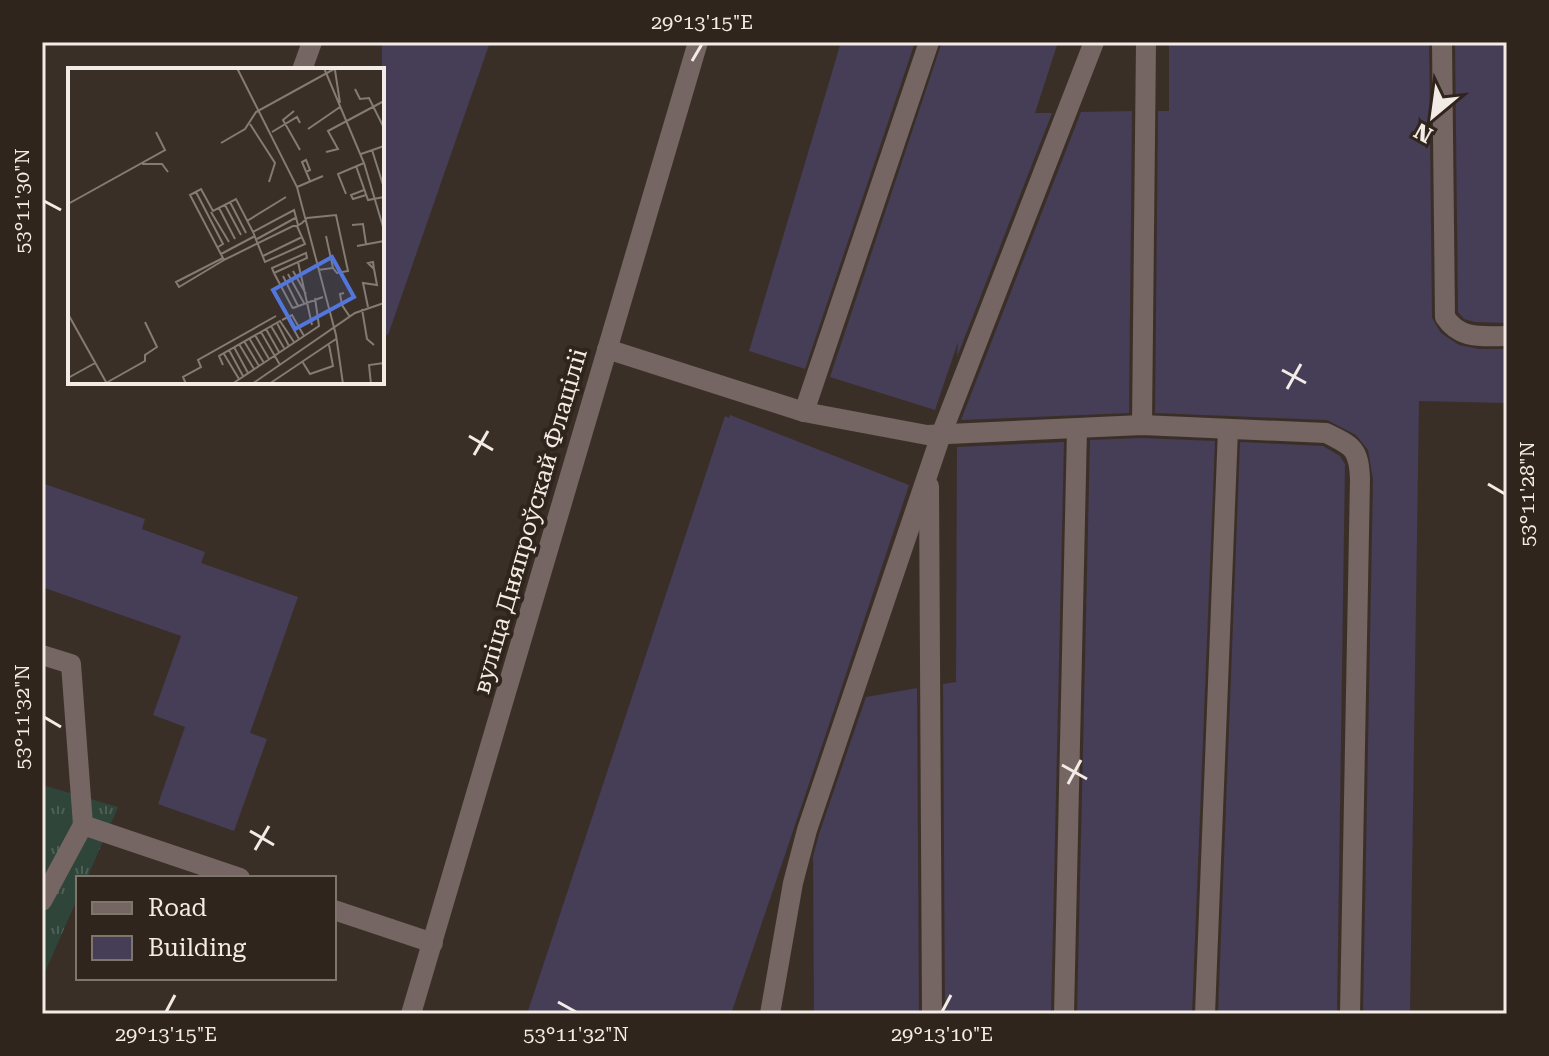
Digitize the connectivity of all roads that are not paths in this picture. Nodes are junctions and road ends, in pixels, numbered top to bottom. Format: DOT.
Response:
graph roads {
  1 [pos="312,42"];
  2 [pos="698,42"];
  3 [pos="929,42"];
  4 [pos="1094,42"];
  5 [pos="1146,42"];
  6 [pos="1442,42"];
  7 [pos="303,68"];
  8 [pos="1507,336"];
  9 [pos="607,349"];
  10 [pos="804,412"];
  11 [pos="1142,425"];
  12 [pos="1077,429"];
  13 [pos="1228,429"];
  14 [pos="941,435"];
  15 [pos="929,468"];
  16 [pos="42,655"];
  17 [pos="83,825"];
  18 [pos="234,876"];
  19 [pos="42,901"];
  20 [pos="336,911"];
  21 [pos="433,943"];
  22 [pos="411,1014"];
  23 [pos="770,1014"];
  24 [pos="932,1014"];
  25 [pos="1064,1014"];
  26 [pos="1205,1014"];
  27 [pos="1350,1014"];
  1 -- 7 [label="street"];
  2 -- 9 [label="street, вуліца Дняпроўскай Флаціліі"];
  3 -- 10 [label="street"];
  4 -- 14 [label="street"];
  5 -- 11 [label="street"];
  6 -- 8 [label="street"];
  9 -- 10 [label="street"];
  9 -- 21 [label="street, вуліца Дняпроўскай Флаціліі"];
  10 -- 14 [label="street"];
  11 -- 12 [label="street"];
  11 -- 13 [label="street"];
  12 -- 14 [label="street"];
  12 -- 25 [label="street"];
  13 -- 26 [label="street"];
  13 -- 27 [label="street"];
  14 -- 15 [label="street"];
  15 -- 23 [label="street"];
  15 -- 24 [label="street"];
  16 -- 17 [label="street"];
  17 -- 18 [label="street"];
  17 -- 19 [label="street"];
  20 -- 21 [label="street"];
  21 -- 22 [label="street, вуліца Дняпроўскай Флаціліі"];
}
